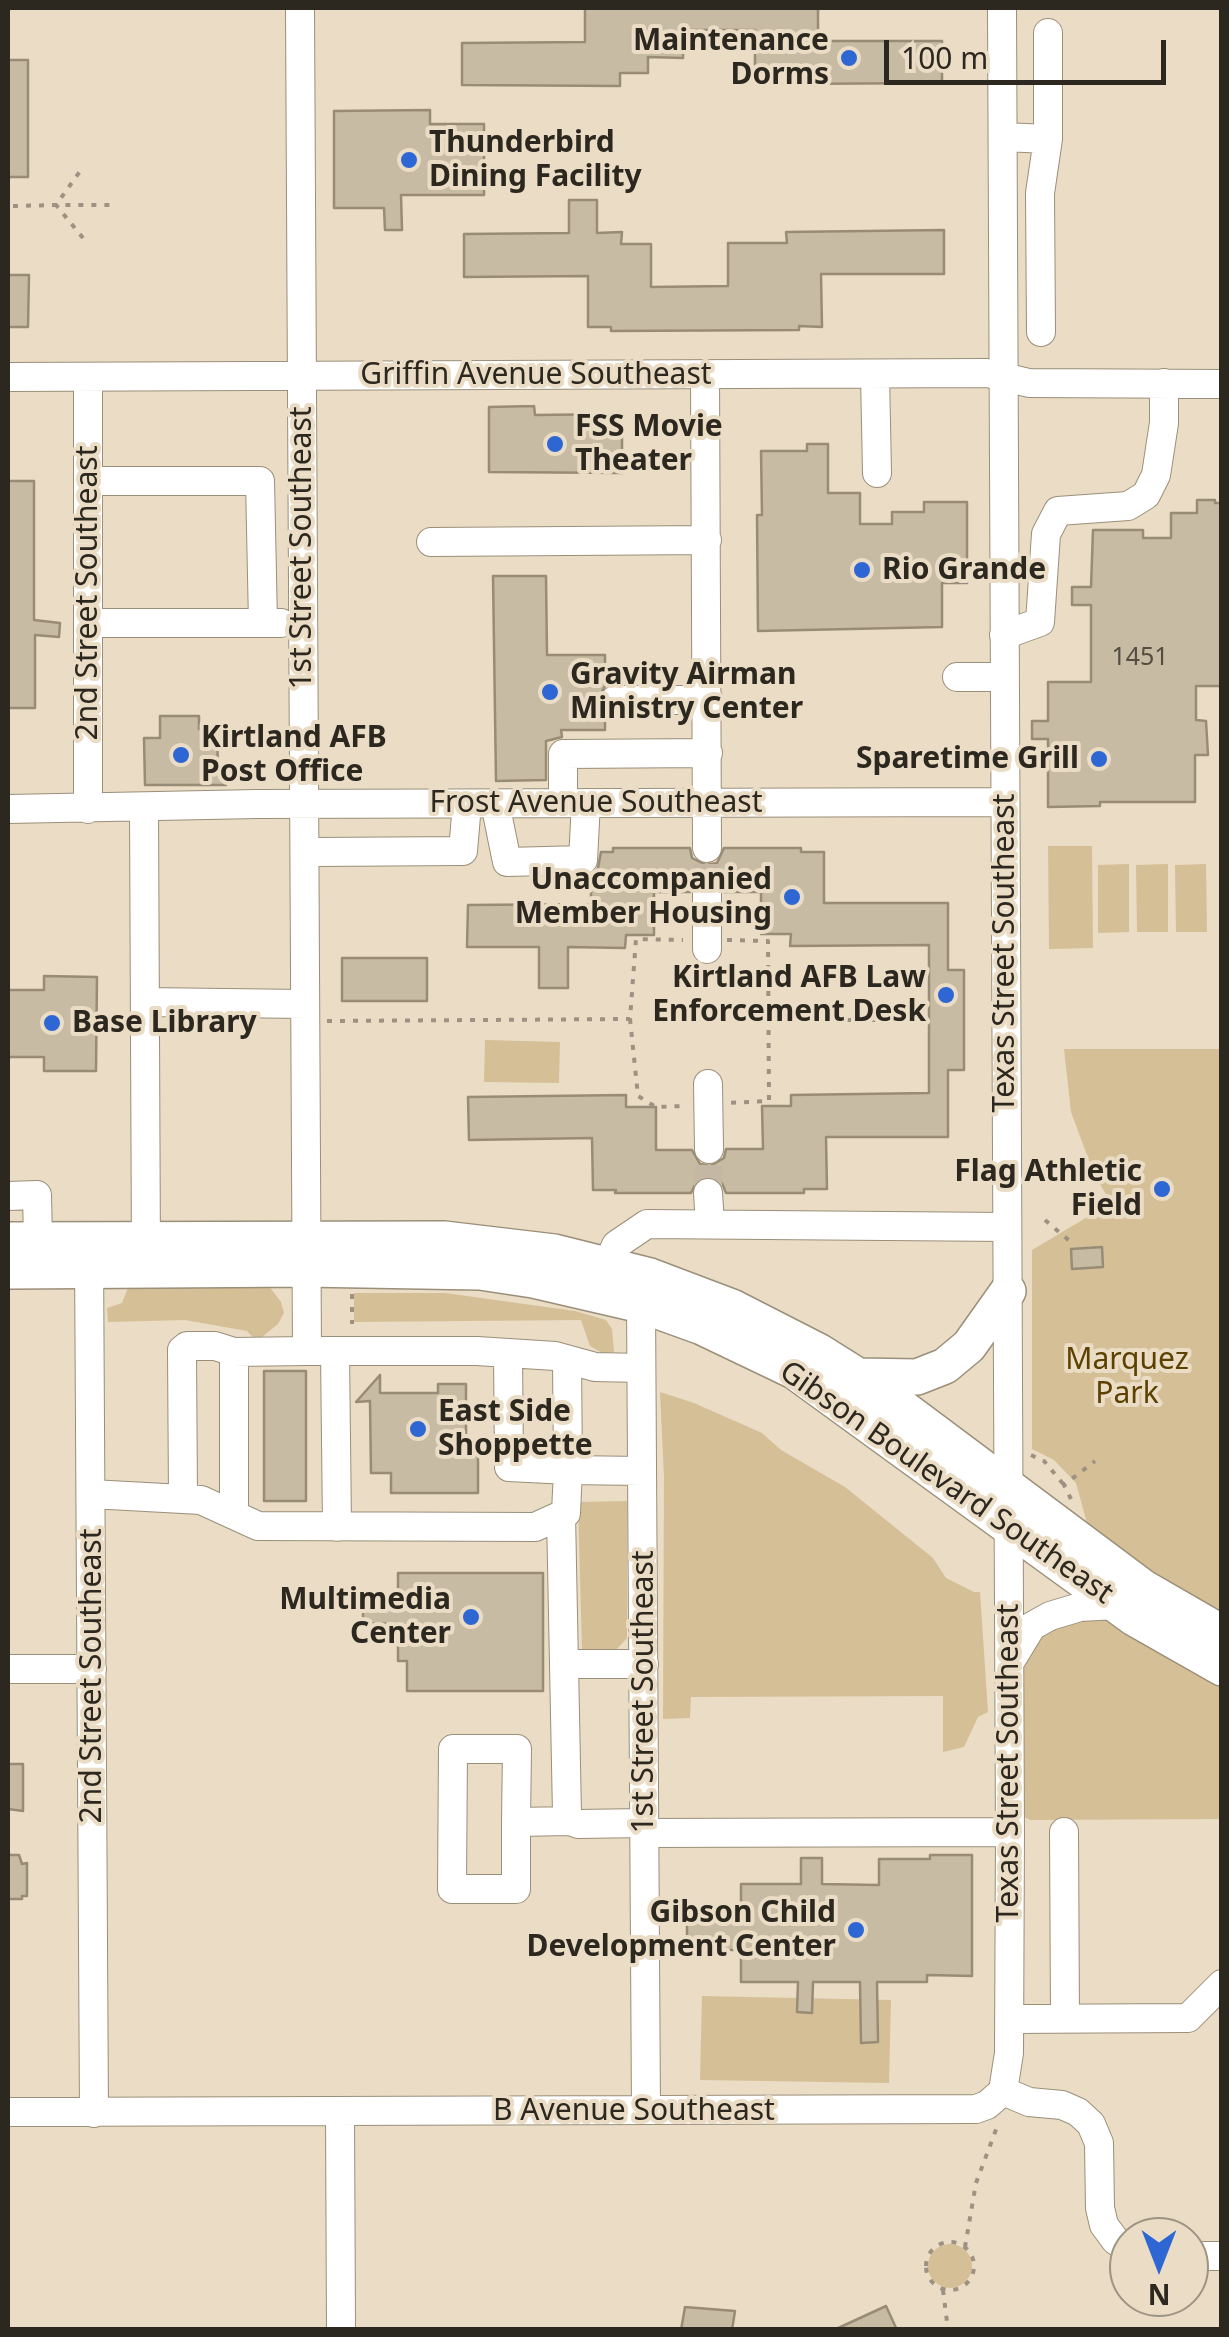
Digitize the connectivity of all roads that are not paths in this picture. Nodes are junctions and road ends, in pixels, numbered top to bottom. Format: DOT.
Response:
graph roads {
  1 [pos="300,8"];
  2 [pos="1002,8"];
  3 [pos="1048,33"];
  4 [pos="1003,138"];
  5 [pos="1048,139"];
  6 [pos="1041,332"];
  7 [pos="705,374"];
  8 [pos="875,374"];
  9 [pos="301,376"];
  10 [pos="1004,377"];
  11 [pos="8,378"];
  12 [pos="88,378"];
  13 [pos="1164,383"];
  14 [pos="1222,384"];
  15 [pos="878,473"];
  16 [pos="88,482"];
  17 [pos="707,540"];
  18 [pos="431,542"];
  19 [pos="88,623"];
  20 [pos="264,623"];
  21 [pos="303,623"];
  22 [pos="1004,636"];
  23 [pos="1004,677"];
  24 [pos="957,678"];
  25 [pos="615,700"];
  26 [pos="708,700"];
  27 [pos="708,754"];
  28 [pos="708,802"];
  29 [pos="1004,802"];
  30 [pos="495,803"];
  31 [pos="574,803"];
  32 [pos="304,804"];
  33 [pos="467,804"];
  34 [pos="88,808"];
  35 [pos="144,808"];
  36 [pos="8,809"];
  37 [pos="707,848"];
  38 [pos="315,852"];
  39 [pos="707,892"];
  40 [pos="707,945"];
  41 [pos="145,1002"];
  42 [pos="311,1013"];
  43 [pos="708,1094"];
  44 [pos="708,1150"];
  45 [pos="708,1193"];
  46 [pos="8,1196"];
  47 [pos="710,1224"];
  48 [pos="1007,1227"];
  49 [pos="22,1240"];
  50 [pos="306,1253"];
  51 [pos="88,1255"];
  52 [pos="145,1255"];
  53 [pos="608,1264"];
  54 [pos="8,1270"];
  55 [pos="646,1290"];
  56 [pos="1008,1290"];
  57 [pos="234,1352"];
  58 [pos="307,1352"];
  59 [pos="336,1352"];
  60 [pos="508,1353"];
  61 [pos="567,1360"];
  62 [pos="642,1368"];
  63 [pos="858,1376"];
  64 [pos="568,1470"];
  65 [pos="642,1471"];
  66 [pos="1009,1490"];
  67 [pos="91,1494"];
  68 [pos="183,1498"];
  69 [pos="234,1515"];
  70 [pos="561,1515"];
  71 [pos="1009,1526"];
  72 [pos="338,1527"];
  73 [pos="1117,1606"];
  74 [pos="1222,1633"];
  75 [pos="1010,1663"];
  76 [pos="566,1664"];
  77 [pos="644,1664"];
  78 [pos="1222,1668"];
  79 [pos="8,1669"];
  80 [pos="92,1669"];
  81 [pos="516,1822"];
  82 [pos="570,1822"];
  83 [pos="644,1828"];
  84 [pos="1010,1832"];
  85 [pos="1064,1832"];
  86 [pos="1222,1984"];
  87 [pos="1066,2018"];
  88 [pos="1010,2019"];
  89 [pos="1000,2094"];
  90 [pos="646,2110"];
  91 [pos="8,2112"];
  92 [pos="340,2112"];
  93 [pos="94,2113"];
  94 [pos="1109,2232"];
  95 [pos="342,2330"];
  1 -- 9 [label="street, 1st Street Southeast"];
  2 -- 4 [label="street, Texas Street Southeast"];
  3 -- 5 [label="street"];
  4 -- 5 [label="street"];
  4 -- 10 [label="street, Texas Street Southeast"];
  5 -- 6 [label="street"];
  7 -- 8 [label="street, Griffin Avenue Southeast"];
  7 -- 9 [label="street, Griffin Avenue Southeast"];
  7 -- 17 [label="street"];
  8 -- 10 [label="street, Griffin Avenue Southeast"];
  8 -- 15 [label="street"];
  9 -- 12 [label="street, Griffin Avenue Southeast"];
  9 -- 21 [label="street, 1st Street Southeast"];
  10 -- 13 [label="street, Griffin Avenue Southeast"];
  10 -- 22 [label="street, Texas Street Southeast"];
  11 -- 12 [label="street, Griffin Avenue Southeast"];
  12 -- 16 [label="street, 2nd Street Southeast"];
  13 -- 14 [label="street, Griffin Avenue Southeast"];
  13 -- 22 [label="street"];
  16 -- 19 [label="street, 2nd Street Southeast"];
  16 -- 20 [label="street"];
  17 -- 18 [label="street"];
  17 -- 26 [label="street"];
  19 -- 20 [label="street"];
  19 -- 34 [label="street, 2nd Street Southeast"];
  20 -- 21 [label="street"];
  21 -- 32 [label="street, 1st Street Southeast"];
  22 -- 23 [label="street, Texas Street Southeast"];
  23 -- 24 [label="street"];
  23 -- 29 [label="street, Texas Street Southeast"];
  25 -- 26 [label="street"];
  26 -- 27 [label="street"];
  27 -- 28 [label="street"];
  27 -- 31 [label="street"];
  28 -- 29 [label="street, Frost Avenue Southeast"];
  28 -- 31 [label="street, Frost Avenue Southeast"];
  28 -- 37 [label="street"];
  29 -- 48 [label="street, Texas Street Southeast"];
  30 -- 31 [label="street, Frost Avenue Southeast"];
  30 -- 31 [label="street"];
  30 -- 33 [label="street, Frost Avenue Southeast"];
  32 -- 33 [label="street, Frost Avenue Southeast"];
  32 -- 35 [label="street, Frost Avenue Southeast"];
  32 -- 42 [label="street, 1st Street Southeast"];
  33 -- 38 [label="street"];
  34 -- 35 [label="street, Frost Avenue Southeast"];
  34 -- 36 [label="street, Frost Avenue Southeast"];
  35 -- 41 [label="street"];
  39 -- 40 [label="street"];
  41 -- 42 [label="street"];
  41 -- 52 [label="street"];
  42 -- 50 [label="street, 1st Street Southeast"];
  43 -- 44 [label="street"];
  45 -- 47 [label="street"];
  46 -- 49 [label="street"];
  47 -- 48 [label="street"];
  47 -- 53 [label="street"];
  48 -- 56 [label="street, Texas Street Southeast"];
  49 -- 51 [label="main road, Gibson Boulevard Southeast"];
  50 -- 52 [label="main road, Gibson Boulevard Southeast"];
  50 -- 53 [label="main road, Gibson Boulevard Southeast"];
  50 -- 55 [label="main road, Gibson Boulevard Southeast"];
  50 -- 58 [label="street, 1st Street Southeast"];
  51 -- 52 [label="main road, Gibson Boulevard Southeast"];
  51 -- 54 [label="main road, Gibson Boulevard Southeast"];
  51 -- 67 [label="street, 2nd Street Southeast"];
  53 -- 55 [label="main road, Gibson Boulevard Southeast"];
  55 -- 62 [label="street, 1st Street Southeast"];
  55 -- 63 [label="main road, Gibson Boulevard Southeast"];
  55 -- 71 [label="main road, Gibson Boulevard Southeast"];
  56 -- 63 [label="main road"];
  56 -- 66 [label="street, Texas Street Southeast"];
  57 -- 58 [label="street"];
  57 -- 68 [label="street"];
  57 -- 69 [label="street"];
  58 -- 59 [label="street"];
  59 -- 60 [label="street"];
  59 -- 72 [label="street"];
  60 -- 61 [label="street"];
  60 -- 64 [label="street"];
  61 -- 62 [label="street"];
  61 -- 64 [label="street"];
  62 -- 65 [label="street, 1st Street Southeast"];
  63 -- 66 [label="main road, Gibson Boulevard Southeast"];
  64 -- 65 [label="street"];
  64 -- 70 [label="street"];
  65 -- 77 [label="street, 1st Street Southeast"];
  66 -- 71 [label="street, Texas Street Southeast"];
  66 -- 74 [label="main road, Gibson Boulevard Southeast"];
  67 -- 68 [label="street"];
  67 -- 80 [label="street, 2nd Street Southeast"];
  68 -- 69 [label="street"];
  69 -- 72 [label="street"];
  70 -- 72 [label="street"];
  70 -- 76 [label="street"];
  71 -- 73 [label="main road, Gibson Boulevard Southeast"];
  71 -- 75 [label="street, Texas Street Southeast"];
  73 -- 75 [label="street"];
  73 -- 78 [label="main road, Gibson Boulevard Southeast"];
  75 -- 84 [label="street, Texas Street Southeast"];
  76 -- 77 [label="street"];
  76 -- 82 [label="street"];
  77 -- 83 [label="street, 1st Street Southeast"];
  79 -- 80 [label="street"];
  80 -- 93 [label="street, 2nd Street Southeast"];
  81 -- 81 [label="street"];
  81 -- 82 [label="street"];
  82 -- 83 [label="street"];
  83 -- 84 [label="street"];
  83 -- 90 [label="street, 1st Street Southeast"];
  84 -- 88 [label="street, Texas Street Southeast"];
  85 -- 87 [label="street"];
  86 -- 87 [label="street"];
  87 -- 88 [label="street"];
  88 -- 89 [label="street"];
  89 -- 90 [label="street, B Avenue Southeast"];
  89 -- 94 [label="street"];
  90 -- 92 [label="street, B Avenue Southeast"];
  91 -- 93 [label="street, B Avenue Southeast"];
  92 -- 93 [label="street, B Avenue Southeast"];
  92 -- 95 [label="street"];
}
